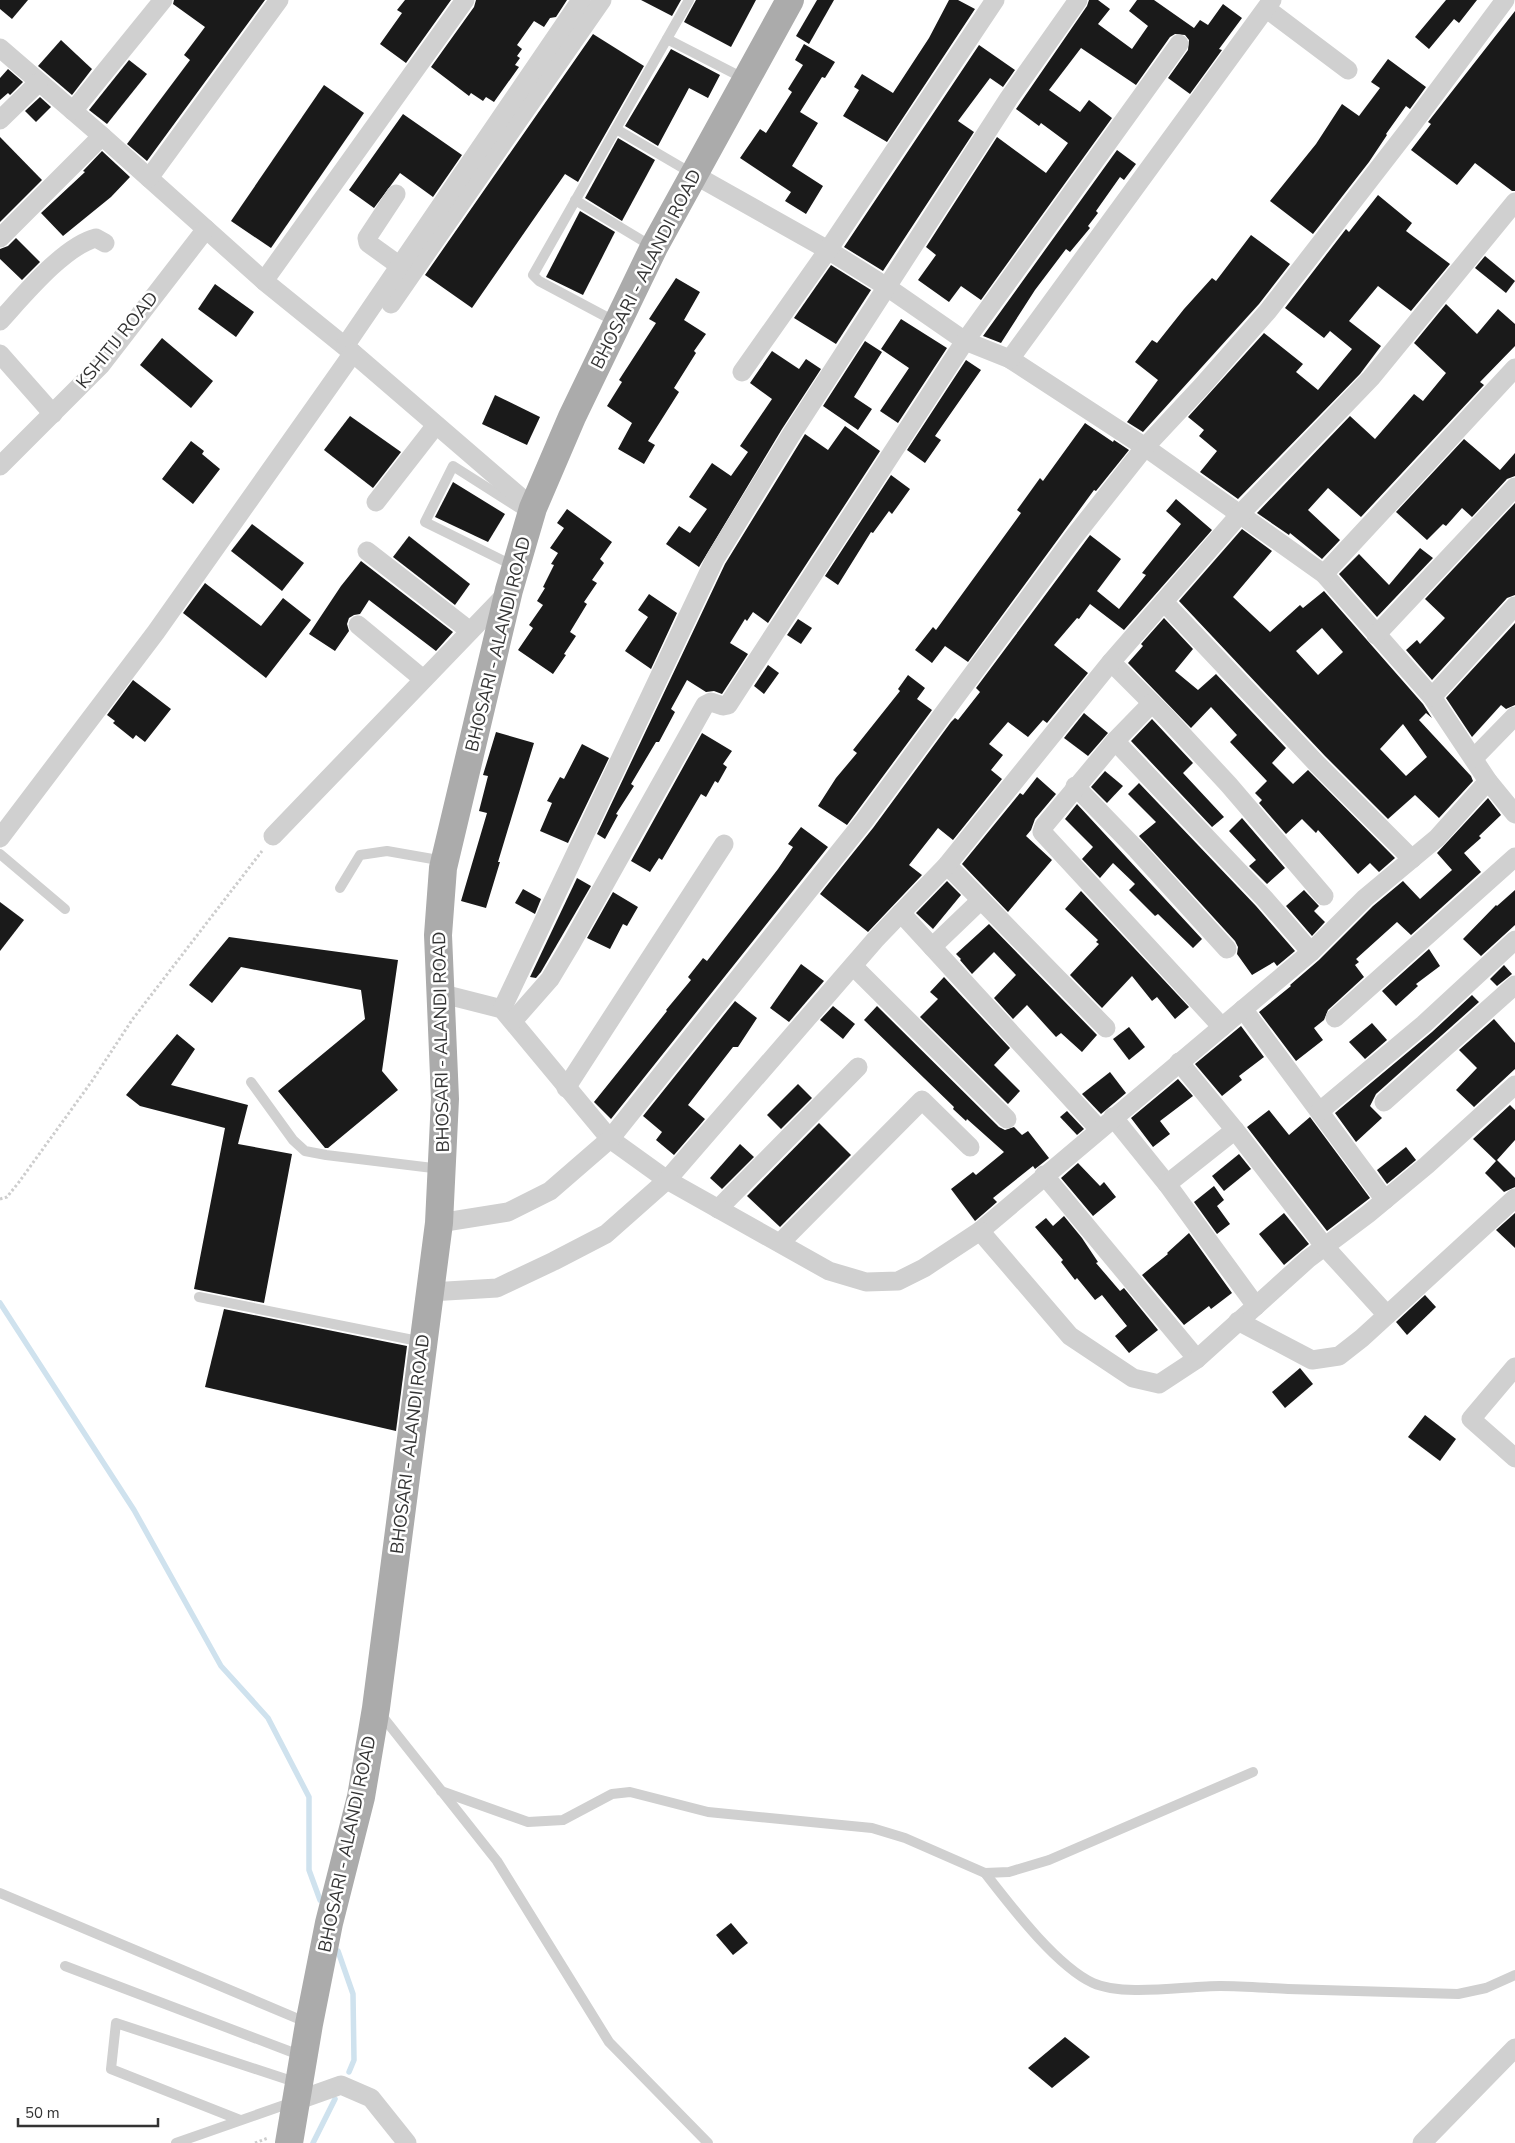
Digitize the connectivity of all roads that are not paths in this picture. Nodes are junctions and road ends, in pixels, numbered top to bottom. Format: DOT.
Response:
graph roads {
  1 [pos="163,0"];
  2 [pos="279,0"];
  3 [pos="465,0"];
  4 [pos="581,0"];
  5 [pos="602,0"];
  6 [pos="689,0"];
  7 [pos="790,0"];
  8 [pos="995,0"];
  9 [pos="1078,0"];
  10 [pos="1505,0"];
  11 [pos="1270,4"];
  12 [pos="667,39"];
  13 [pos="1179,44"];
  14 [pos="0,48"];
  15 [pos="1348,70"];
  16 [pos="746,80"];
  17 [pos="39,82"];
  18 [pos="73,110"];
  19 [pos="0,120"];
  20 [pos="616,129"];
  21 [pos="102,136"];
  22 [pos="694,174"];
  23 [pos="149,178"];
  24 [pos="396,194"];
  25 [pos="576,200"];
  26 [pos="1515,202"];
  27 [pos="206,230"];
  28 [pos="0,238"];
  29 [pos="105,243"];
  30 [pos="654,247"];
  31 [pos="828,250"];
  32 [pos="400,266"];
  33 [pos="264,281"];
  34 [pos="887,287"];
  35 [pos="391,304"];
  36 [pos="0,321"];
  37 [pos="616,323"];
  38 [pos="964,341"];
  39 [pos="349,350"];
  40 [pos="0,354"];
  41 [pos="1010,359"];
  42 [pos="1515,368"];
  43 [pos="742,372"];
  44 [pos="53,414"];
  45 [pos="436,424"];
  46 [pos="1145,447"];
  47 [pos="0,466"];
  48 [pos="1515,487"];
  49 [pos="376,502"];
  50 [pos="532,512"];
  51 [pos="1241,513"];
  52 [pos="367,551"];
  53 [pos="1324,574"];
  54 [pos="513,578"];
  55 [pos="1164,602"];
  56 [pos="1515,606"];
  57 [pos="358,625"];
  58 [pos="470,631"];
  59 [pos="1376,636"];
  60 [pos="1111,662"];
  61 [pos="423,679"];
  62 [pos="1432,697"];
  63 [pos="1152,703"];
  64 [pos="1515,716"];
  65 [pos="1114,741"];
  66 [pos="1474,758"];
  67 [pos="1488,780"];
  68 [pos="1075,786"];
  69 [pos="1515,814"];
  70 [pos="273,836"];
  71 [pos="0,838"];
  72 [pos="724,844"];
  73 [pos="0,854"];
  74 [pos="1515,857"];
  75 [pos="1412,859"];
  76 [pos="444,862"];
  77 [pos="947,865"];
  78 [pos="340,888"];
  79 [pos="1324,896"];
  80 [pos="981,900"];
  81 [pos="65,909"];
  82 [pos="901,913"];
  83 [pos="1515,940"];
  84 [pos="932,947"];
  85 [pos="1227,949"];
  86 [pos="1311,952"];
  87 [pos="853,966"];
  88 [pos="1515,985"];
  89 [pos="439,993"];
  90 [pos="1243,1009"];
  91 [pos="507,1015"];
  92 [pos="1334,1018"];
  93 [pos="1222,1027"];
  94 [pos="1106,1028"];
  95 [pos="1179,1062"];
  96 [pos="858,1067"];
  97 [pos="251,1082"];
  98 [pos="1515,1085"];
  99 [pos="566,1088"];
  100 [pos="1384,1102"];
  101 [pos="1320,1111"];
  102 [pos="1008,1119"];
  103 [pos="1106,1123"];
  104 [pos="1235,1130"];
  105 [pos="610,1139"];
  106 [pos="970,1147"];
  107 [pos="442,1169"];
  108 [pos="1044,1176"];
  109 [pos="667,1180"];
  110 [pos="1167,1184"];
  111 [pos="1515,1198"];
  112 [pos="1385,1200"];
  113 [pos="718,1209"];
  114 [pos="439,1223"];
  115 [pos="980,1231"];
  116 [pos="780,1243"];
  117 [pos="1325,1247"];
  118 [pos="430,1292"];
  119 [pos="199,1297"];
  120 [pos="1256,1306"];
  121 [pos="1387,1315"];
  122 [pos="1238,1321"];
  123 [pos="424,1342"];
  124 [pos="1197,1358"];
  125 [pos="1515,1367"];
  126 [pos="1515,1458"];
  127 [pos="376,1708"];
  128 [pos="1253,1772"];
  129 [pos="441,1791"];
  130 [pos="985,1873"];
  131 [pos="0,1893"];
  132 [pos="65,1966"];
  133 [pos="1515,1975"];
  134 [pos="309,2024"];
  135 [pos="1515,2048"];
  136 [pos="303,2057"];
  137 [pos="297,2092"];
  138 [pos="240,2120"];
  139 [pos="176,2143"];
  140 [pos="289,2143"];
  141 [pos="407,2143"];
  142 [pos="708,2143"];
  143 [pos="1422,2143"];
  1 -- 18 [label="street"];
  2 -- 23 [label="street"];
  3 -- 33 [label="street"];
  4 -- 32 [label="street"];
  5 -- 35 [label="street"];
  6 -- 12 [label="lane"];
  7 -- 16 [label="main road, BHOSARI - ALANDI ROAD"];
  8 -- 31 [label="street"];
  9 -- 34 [label="street"];
  10 -- 46 [label="street"];
  11 -- 15 [label="street"];
  11 -- 41 [label="street"];
  12 -- 16 [label="lane"];
  12 -- 20 [label="lane"];
  13 -- 38 [label="street"];
  14 -- 17 [label="street"];
  16 -- 22 [label="main road, BHOSARI - ALANDI ROAD"];
  17 -- 18 [label="street"];
  17 -- 19 [label="street"];
  18 -- 21 [label="street"];
  20 -- 22 [label="lane"];
  20 -- 25 [label="lane"];
  21 -- 23 [label="street"];
  21 -- 28 [label="street"];
  22 -- 30 [label="main road, BHOSARI - ALANDI ROAD"];
  22 -- 31 [label="street"];
  23 -- 27 [label="street"];
  24 -- 32 [label="street"];
  25 -- 30 [label="lane"];
  25 -- 37 [label="lane"];
  26 -- 51 [label="street"];
  27 -- 33 [label="street"];
  27 -- 44 [label="street, KSHITIJ ROAD"];
  29 -- 36 [label="street"];
  30 -- 37 [label="main road, BHOSARI - ALANDI ROAD"];
  31 -- 34 [label="street"];
  31 -- 43 [label="street"];
  32 -- 39 [label="street"];
  33 -- 39 [label="street"];
  34 -- 38 [label="street"];
  34 -- 91 [label="street"];
  37 -- 50 [label="main road, BHOSARI - ALANDI ROAD"];
  38 -- 41 [label="street"];
  38 -- 91 [label="street"];
  39 -- 45 [label="street"];
  39 -- 71 [label="street"];
  40 -- 44 [label="street"];
  41 -- 46 [label="street"];
  42 -- 53 [label="street"];
  44 -- 47 [label="street, KSHITIJ ROAD"];
  45 -- 49 [label="street"];
  45 -- 50 [label="street"];
  46 -- 51 [label="street"];
  46 -- 105 [label="street"];
  48 -- 59 [label="street"];
  50 -- 54 [label="main road, BHOSARI - ALANDI ROAD"];
  50 -- 54 [label="lane"];
  51 -- 53 [label="street"];
  51 -- 55 [label="street"];
  52 -- 58 [label="street"];
  53 -- 59 [label="street"];
  54 -- 58 [label="street"];
  54 -- 76 [label="main road, BHOSARI - ALANDI ROAD"];
  55 -- 60 [label="street"];
  55 -- 75 [label="street"];
  56 -- 62 [label="street"];
  57 -- 61 [label="street"];
  58 -- 61 [label="street"];
  59 -- 62 [label="street"];
  60 -- 63 [label="street"];
  60 -- 77 [label="street"];
  61 -- 70 [label="street"];
  62 -- 66 [label="street"];
  63 -- 65 [label="street"];
  63 -- 79 [label="street"];
  64 -- 66 [label="street"];
  65 -- 68 [label="street"];
  65 -- 86 [label="street"];
  66 -- 67 [label="street"];
  67 -- 69 [label="street"];
  67 -- 75 [label="street"];
  68 -- 85 [label="street"];
  68 -- 93 [label="street"];
  72 -- 99 [label="street"];
  73 -- 81 [label="lane"];
  74 -- 92 [label="street"];
  75 -- 86 [label="street"];
  76 -- 78 [label="lane"];
  76 -- 89 [label="main road, BHOSARI - ALANDI ROAD"];
  77 -- 80 [label="street"];
  77 -- 82 [label="street"];
  80 -- 84 [label="street"];
  80 -- 94 [label="street"];
  82 -- 84 [label="street"];
  82 -- 87 [label="street"];
  83 -- 101 [label="street"];
  84 -- 103 [label="street"];
  86 -- 90 [label="street"];
  87 -- 102 [label="street"];
  87 -- 109 [label="street"];
  88 -- 100 [label="street"];
  89 -- 91 [label="street"];
  89 -- 107 [label="main road, BHOSARI - ALANDI ROAD"];
  90 -- 93 [label="street"];
  90 -- 101 [label="street"];
  91 -- 99 [label="street"];
  93 -- 95 [label="street"];
  95 -- 103 [label="street"];
  95 -- 104 [label="street"];
  96 -- 113 [label="street"];
  97 -- 107 [label="lane"];
  98 -- 112 [label="street"];
  99 -- 105 [label="street"];
  101 -- 112 [label="street"];
  103 -- 108 [label="street"];
  103 -- 110 [label="street"];
  104 -- 110 [label="street"];
  104 -- 117 [label="street"];
  105 -- 109 [label="street"];
  105 -- 114 [label="street"];
  106 -- 116 [label="street"];
  107 -- 114 [label="main road, BHOSARI - ALANDI ROAD"];
  108 -- 115 [label="street"];
  108 -- 124 [label="street"];
  109 -- 113 [label="street"];
  109 -- 118 [label="street"];
  110 -- 120 [label="street"];
  111 -- 121 [label="street"];
  112 -- 117 [label="street"];
  113 -- 116 [label="street"];
  114 -- 118 [label="main road, BHOSARI - ALANDI ROAD"];
  115 -- 116 [label="street"];
  115 -- 124 [label="street"];
  117 -- 120 [label="street"];
  117 -- 121 [label="street"];
  118 -- 123 [label="main road, BHOSARI - ALANDI ROAD"];
  119 -- 123 [label="lane"];
  120 -- 122 [label="street"];
  121 -- 122 [label="street"];
  122 -- 124 [label="street"];
  123 -- 127 [label="main road, BHOSARI - ALANDI ROAD"];
  125 -- 126 [label="street"];
  127 -- 129 [label="lane"];
  127 -- 134 [label="main road, BHOSARI - ALANDI ROAD"];
  128 -- 130 [label="lane"];
  129 -- 130 [label="lane"];
  129 -- 142 [label="lane"];
  130 -- 133 [label="lane"];
  131 -- 134 [label="lane"];
  132 -- 136 [label="lane"];
  134 -- 136 [label="main road, BHOSARI - ALANDI ROAD"];
  135 -- 143 [label="street"];
  136 -- 137 [label="main road, BHOSARI - ALANDI ROAD"];
  137 -- 138 [label="lane"];
  137 -- 138 [label="lane"];
  137 -- 140 [label="main road, BHOSARI - ALANDI ROAD"];
  137 -- 141 [label="street"];
  138 -- 139 [label="lane"];
}
